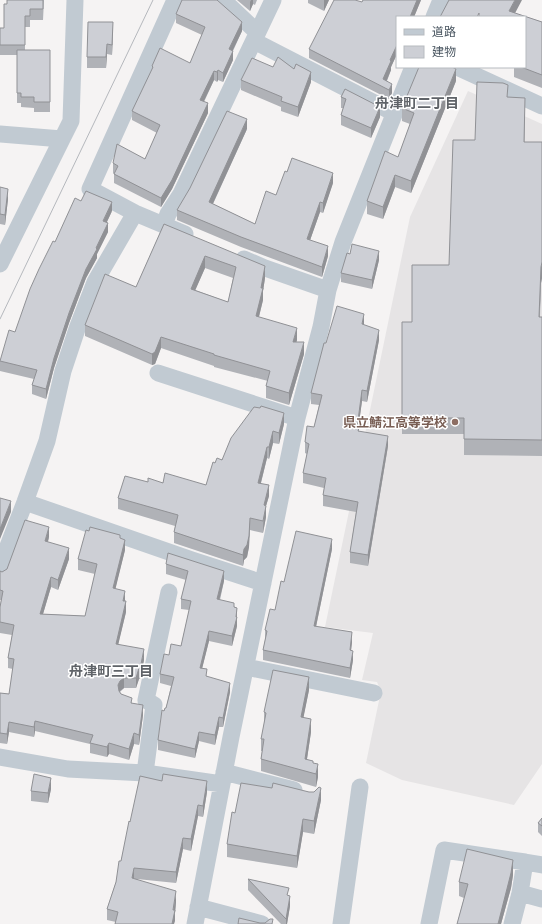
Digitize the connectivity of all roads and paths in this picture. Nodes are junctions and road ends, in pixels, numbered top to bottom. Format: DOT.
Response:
graph roads {
  1 [pos="75,0"];
  2 [pos="175,0"];
  3 [pos="220,0"];
  4 [pos="273,0"];
  5 [pos="441,0"];
  6 [pos="434,16"];
  7 [pos="255,37"];
  8 [pos="413,68"];
  9 [pos="459,68"];
  10 [pos="542,106"];
  11 [pos="394,113"];
  12 [pos="0,134"];
  13 [pos="62,139"];
  14 [pos="135,213"];
  15 [pos="164,225"];
  16 [pos="200,240"];
  17 [pos="229,253"];
  18 [pos="0,264"];
  19 [pos="328,290"];
  20 [pos="158,373"];
  21 [pos="298,418"];
  22 [pos="26,502"];
  23 [pos="0,572"];
  24 [pos="263,583"];
  25 [pos="169,592"];
  26 [pos="246,667"];
  27 [pos="374,693"];
  28 [pos="128,697"];
  29 [pos="146,700"];
  30 [pos="0,757"];
  31 [pos="145,773"];
  32 [pos="223,778"];
  33 [pos="360,786"];
  34 [pos="311,795"];
  35 [pos="525,862"];
  36 [pos="542,865"];
  37 [pos="520,892"];
  38 [pos="542,899"];
  39 [pos="198,907"];
  40 [pos="195,924"];
  41 [pos="262,924"];
  42 [pos="341,924"];
  43 [pos="429,924"];
  44 [pos="512,924"];
  1 -- 13 [label="street"];
  2 -- 14 [label="street"];
  3 -- 7 [label="street"];
  4 -- 7 [label="street"];
  5 -- 6 [label="street"];
  7 -- 11 [label="street"];
  7 -- 15 [label="street"];
  8 -- 11 [label="street"];
  9 -- 10 [label="street"];
  11 -- 19 [label="street"];
  12 -- 13 [label="street"];
  13 -- 18 [label="street"];
  14 -- 15 [label="street"];
  14 -- 22 [label="street"];
  15 -- 16 [label="street"];
  17 -- 19 [label="street"];
  19 -- 21 [label="street"];
  20 -- 21 [label="street"];
  21 -- 24 [label="street"];
  22 -- 23 [label="street"];
  22 -- 24 [label="street"];
  24 -- 26 [label="street"];
  25 -- 29 [label="street"];
  26 -- 27 [label="street"];
  26 -- 32 [label="street"];
  28 -- 29 [label="street"];
  29 -- 31 [label="street"];
  30 -- 31 [label="street"];
  31 -- 32 [label="street"];
  32 -- 34 [label="street"];
  32 -- 39 [label="street"];
  33 -- 42 [label="street"];
  35 -- 36 [label="street"];
  35 -- 37 [label="street"];
  35 -- 43 [label="street"];
  37 -- 38 [label="street"];
  37 -- 44 [label="street"];
  39 -- 40 [label="street"];
  39 -- 41 [label="street"];
}
